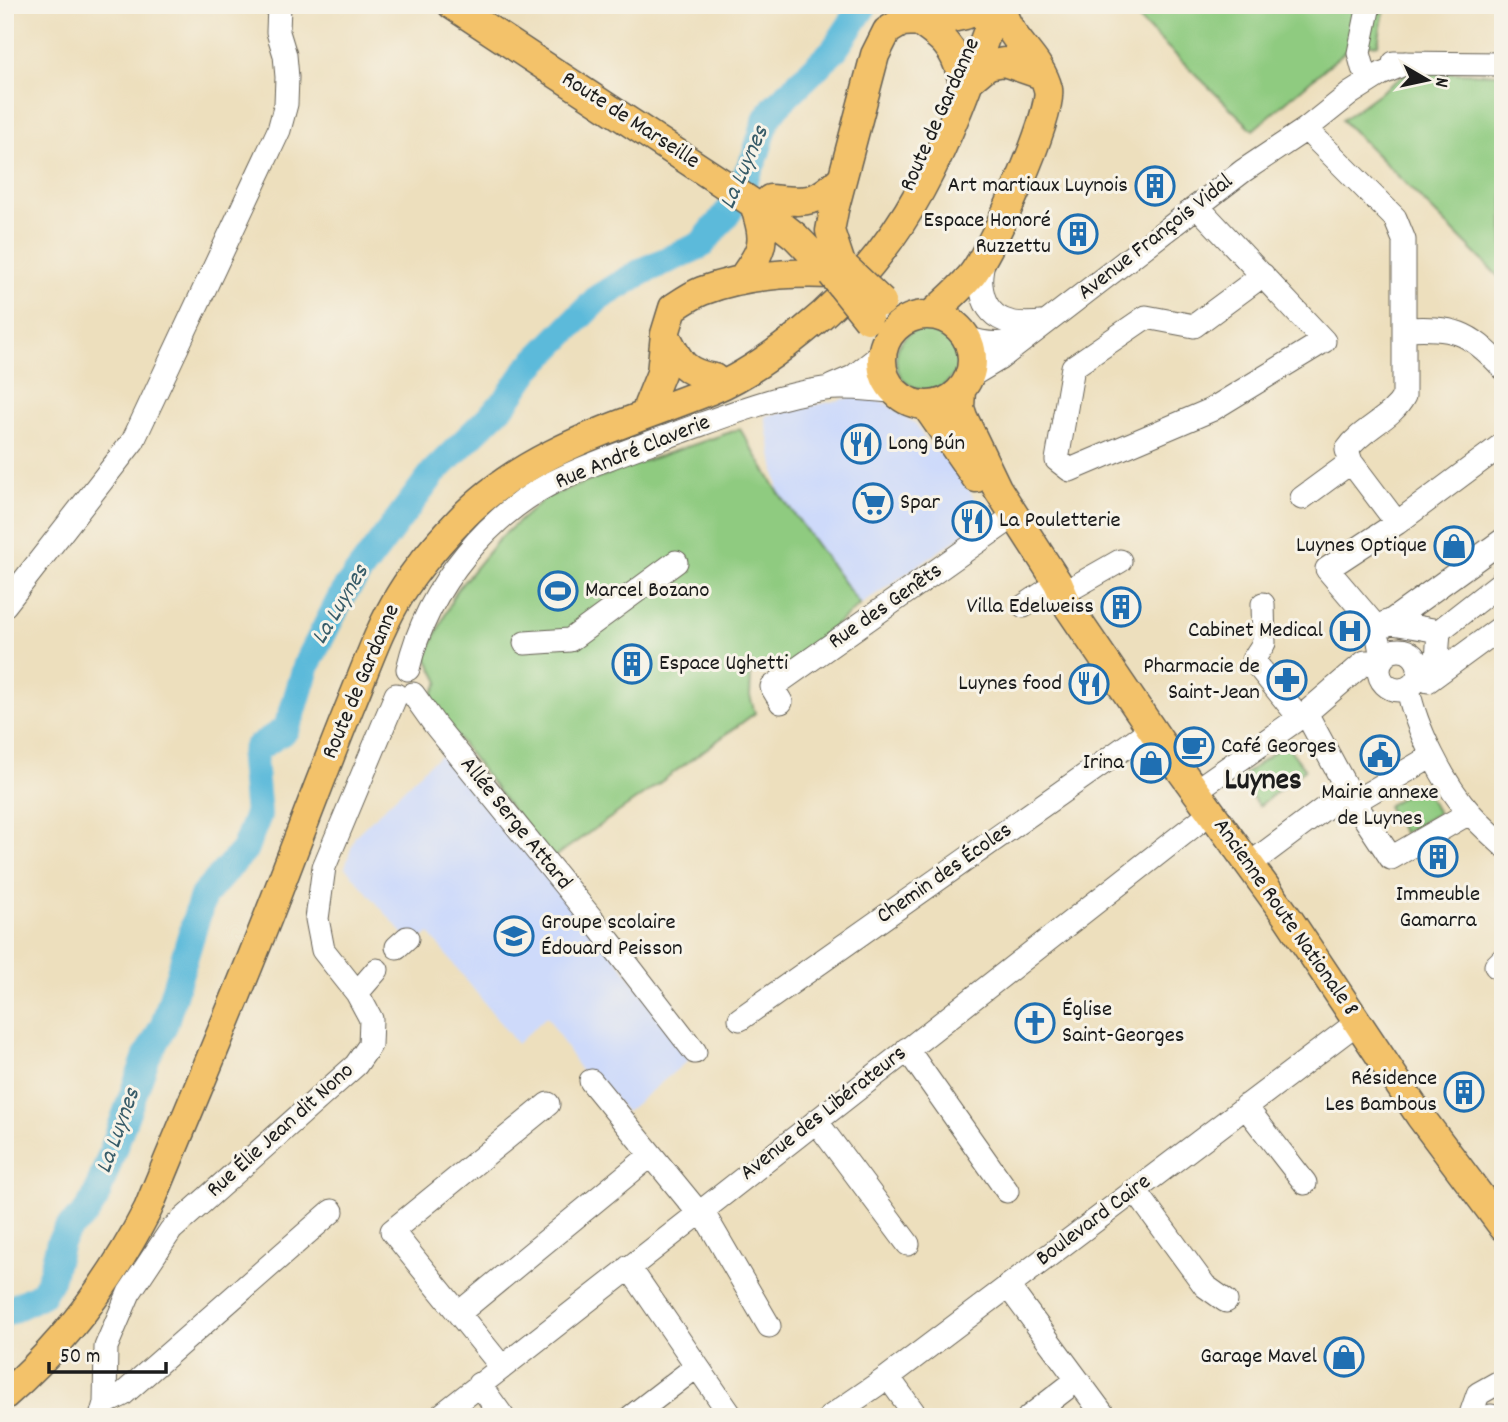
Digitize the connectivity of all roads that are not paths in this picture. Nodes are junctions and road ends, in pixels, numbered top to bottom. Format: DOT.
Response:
graph roads {
  1 [pos="279,5"];
  2 [pos="452,5"];
  3 [pos="473,5"];
  4 [pos="1369,5"];
  5 [pos="993,6"];
  6 [pos="918,21"];
  7 [pos="1406,63"];
  8 [pos="1503,64"];
  9 [pos="1363,68"];
  10 [pos="1042,75"];
  11 [pos="965,77"];
  12 [pos="1306,129"];
  13 [pos="1266,155"];
  14 [pos="714,170"];
  15 [pos="842,178"];
  16 [pos="760,198"];
  17 [pos="1197,206"];
  18 [pos="977,266"];
  19 [pos="837,269"];
  20 [pos="1263,275"];
  21 [pos="741,280"];
  22 [pos="875,311"];
  23 [pos="923,315"];
  24 [pos="1047,322"];
  25 [pos="1404,329"];
  26 [pos="665,334"];
  27 [pos="964,334"];
  28 [pos="1024,340"];
  29 [pos="883,350"];
  30 [pos="1503,368"];
  31 [pos="714,378"];
  32 [pos="965,383"];
  33 [pos="825,389"];
  34 [pos="893,391"];
  35 [pos="648,405"];
  36 [pos="926,406"];
  37 [pos="1503,444"];
  38 [pos="1351,462"];
  39 [pos="1302,499"];
  40 [pos="1010,519"];
  41 [pos="1397,523"];
  42 [pos="1503,540"];
  43 [pos="1120,561"];
  44 [pos="676,562"];
  45 [pos="1503,580"];
  46 [pos="1060,593"];
  47 [pos="1263,604"];
  48 [pos="5,605"];
  49 [pos="1024,606"];
  50 [pos="1503,626"];
  51 [pos="1382,627"];
  52 [pos="1439,631"];
  53 [pos="525,643"];
  54 [pos="1402,674"];
  55 [pos="405,695"];
  56 [pos="780,702"];
  57 [pos="1300,717"];
  58 [pos="1151,729"];
  59 [pos="1432,756"];
  60 [pos="1198,795"];
  61 [pos="1351,796"];
  62 [pos="1469,813"];
  63 [pos="1503,845"];
  64 [pos="1250,864"];
  65 [pos="1503,959"];
  66 [pos="377,970"];
  67 [pos="1503,972"];
  68 [pos="357,993"];
  69 [pos="740,1019"];
  70 [pos="1358,1022"];
  71 [pos="906,1049"];
  72 [pos="695,1052"];
  73 [pos="591,1081"];
  74 [pos="548,1104"];
  75 [pos="1245,1106"];
  76 [pos="816,1121"];
  77 [pos="651,1155"];
  78 [pos="1305,1182"];
  79 [pos="1135,1190"];
  80 [pos="1007,1191"];
  81 [pos="332,1211"];
  82 [pos="698,1212"];
  83 [pos="1503,1227"];
  84 [pos="908,1244"];
  85 [pos="629,1267"];
  86 [pos="1008,1286"];
  87 [pos="1226,1301"];
  88 [pos="458,1313"];
  89 [pos="769,1326"];
  90 [pos="501,1366"];
  91 [pos="697,1366"];
  92 [pos="5,1372"];
  93 [pos="888,1377"];
  94 [pos="1077,1380"];
  95 [pos="1503,1380"];
  96 [pos="479,1384"];
  97 [pos="5,1395"];
  98 [pos="103,1410"];
  99 [pos="1484,1416"];
  100 [pos="439,1417"];
  101 [pos="503,1417"];
  102 [pos="631,1417"];
  103 [pos="732,1417"];
  104 [pos="830,1417"];
  105 [pos="916,1417"];
  106 [pos="1029,1417"];
  107 [pos="1105,1417"];
  1 -- 48 [label="street"];
  2 -- 14 [label="main road, Route de Marseille"];
  3 -- 14 [label="main road, Route de Marseille"];
  4 -- 9 [label="street"];
  5 -- 6 [label="main road"];
  5 -- 10 [label="main road"];
  5 -- 11 [label="main road, Route de Gardanne"];
  6 -- 11 [label="main road"];
  6 -- 15 [label="main road"];
  7 -- 8 [label="street, Avenue François Vidal"];
  7 -- 9 [label="street, Avenue François Vidal"];
  7 -- 12 [label="street, Avenue François Vidal"];
  9 -- 13 [label="street, Avenue François Vidal"];
  10 -- 11 [label="main road"];
  10 -- 18 [label="main road"];
  11 -- 31 [label="main road, Route de Gardanne"];
  11 -- 97 [label="main road, Route de Gardanne"];
  12 -- 13 [label="street, Avenue François Vidal"];
  12 -- 25 [label="street"];
  13 -- 17 [label="street, Avenue François Vidal"];
  14 -- 16 [label="main road, Route de Marseille"];
  15 -- 16 [label="main road"];
  15 -- 19 [label="main road"];
  16 -- 19 [label="main road, Route de Marseille"];
  16 -- 21 [label="main road"];
  17 -- 20 [label="street"];
  17 -- 24 [label="street, Avenue François Vidal"];
  18 -- 23 [label="main road"];
  18 -- 24 [label="street"];
  18 -- 27 [label="main road"];
  19 -- 21 [label="main road"];
  19 -- 22 [label="main road, Route de Marseille, bridge"];
  20 -- 20 [label="street"];
  21 -- 26 [label="main road"];
  22 -- 23 [label="main road"];
  22 -- 29 [label="main road"];
  23 -- 27 [label="main road"];
  23 -- 29 [label="main road"];
  24 -- 28 [label="street, Avenue François Vidal"];
  25 -- 30 [label="street"];
  25 -- 38 [label="street"];
  26 -- 31 [label="main road"];
  26 -- 35 [label="main road"];
  27 -- 28 [label="street"];
  27 -- 32 [label="main road"];
  28 -- 32 [label="street, Avenue François Vidal"];
  29 -- 33 [label="street, Rue André Claverie"];
  29 -- 34 [label="main road"];
  31 -- 35 [label="main road, Route de Gardanne"];
  32 -- 36 [label="main road"];
  32 -- 40 [label="main road, Ancienne Route Nationale 8"];
  33 -- 34 [label="street, Rue André Claverie"];
  33 -- 55 [label="street, Rue André Claverie"];
  34 -- 36 [label="main road"];
  35 -- 92 [label="main road, Route de Gardanne"];
  36 -- 40 [label="main road, Ancienne Route Nationale 8"];
  37 -- 41 [label="street"];
  38 -- 39 [label="street"];
  38 -- 41 [label="street"];
  40 -- 46 [label="main road, Ancienne Route Nationale 8"];
  40 -- 56 [label="street, Rue des Genêts"];
  41 -- 51 [label="street"];
  42 -- 51 [label="street"];
  43 -- 46 [label="street"];
  44 -- 53 [label="street"];
  45 -- 52 [label="street"];
  46 -- 49 [label="street"];
  46 -- 58 [label="main road, Ancienne Route Nationale 8"];
  47 -- 57 [label="street"];
  50 -- 54 [label="street, Avenue des Libérateurs"];
  51 -- 52 [label="street"];
  51 -- 54 [label="street"];
  52 -- 54 [label="street"];
  54 -- 57 [label="street, Avenue des Libérateurs"];
  54 -- 59 [label="street"];
  55 -- 68 [label="street, Rue Élie Jean dit Nono"];
  55 -- 72 [label="street, Allée Serge Attard"];
  57 -- 60 [label="street, Avenue des Libérateurs"];
  57 -- 61 [label="street"];
  58 -- 60 [label="main road, Ancienne Route Nationale 8"];
  58 -- 69 [label="street, Chemin des Écoles"];
  59 -- 61 [label="street"];
  59 -- 62 [label="street"];
  60 -- 64 [label="main road, Ancienne Route Nationale 8"];
  60 -- 71 [label="street, Avenue des Libérateurs"];
  61 -- 62 [label="street"];
  61 -- 64 [label="street"];
  62 -- 63 [label="street"];
  64 -- 70 [label="main road, Ancienne Route Nationale 8"];
  65 -- 67 [label="street"];
  66 -- 68 [label="street"];
  68 -- 98 [label="street, Rue Élie Jean dit Nono"];
  70 -- 75 [label="street, Boulevard Caire"];
  70 -- 83 [label="main road, Ancienne Route Nationale 8"];
  71 -- 76 [label="street, Avenue des Libérateurs"];
  71 -- 80 [label="street"];
  73 -- 77 [label="street"];
  74 -- 88 [label="street"];
  75 -- 78 [label="street"];
  75 -- 79 [label="street, Boulevard Caire"];
  76 -- 82 [label="street, Avenue des Libérateurs"];
  76 -- 84 [label="street"];
  77 -- 82 [label="street"];
  77 -- 88 [label="street"];
  79 -- 86 [label="street, Boulevard Caire"];
  79 -- 87 [label="street"];
  81 -- 98 [label="street, Rue Élie Jean dit Nono"];
  82 -- 85 [label="street, Avenue des Libérateurs"];
  82 -- 89 [label="street"];
  85 -- 90 [label="street, Avenue des Libérateurs"];
  85 -- 91 [label="street"];
  86 -- 93 [label="street, Boulevard Caire"];
  86 -- 94 [label="street"];
  88 -- 90 [label="street"];
  90 -- 96 [label="street, Avenue des Libérateurs"];
  91 -- 102 [label="street"];
  91 -- 103 [label="street"];
  93 -- 104 [label="street, Boulevard Caire"];
  93 -- 105 [label="street"];
  94 -- 106 [label="street"];
  94 -- 107 [label="street"];
  95 -- 99 [label="street"];
  96 -- 100 [label="street, Avenue des Libérateurs"];
  96 -- 101 [label="street"];
}
